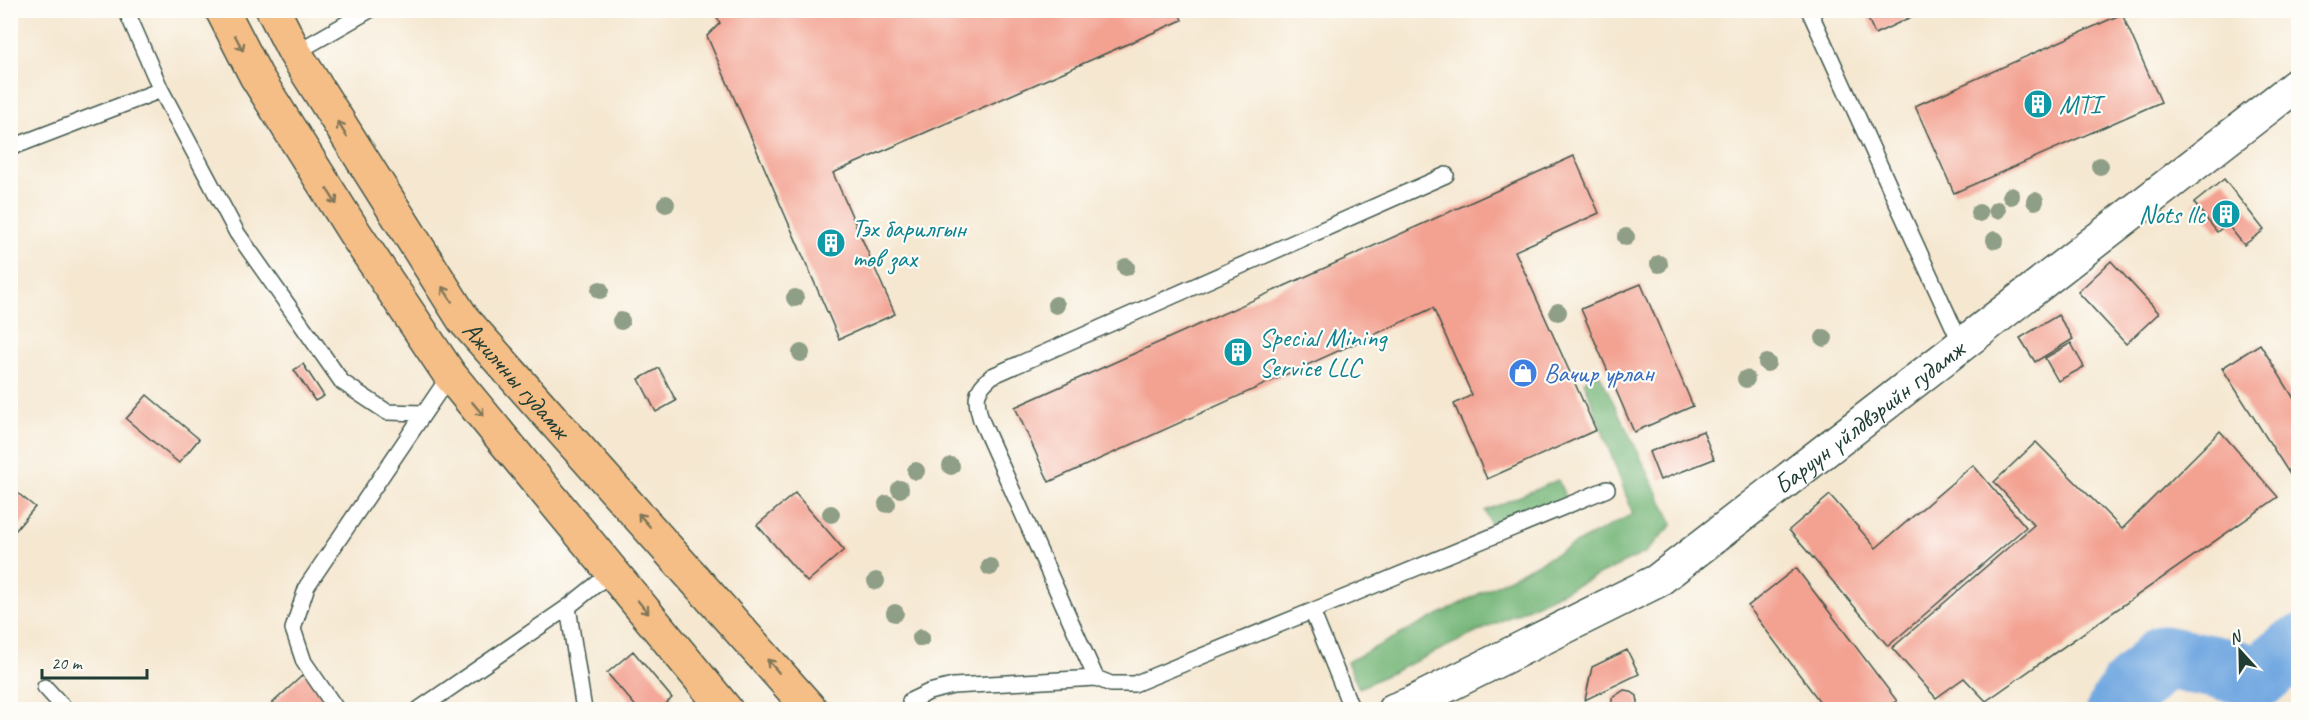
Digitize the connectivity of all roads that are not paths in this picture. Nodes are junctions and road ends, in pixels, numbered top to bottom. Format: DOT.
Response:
graph roads {
  1 [pos="126,10"];
  2 [pos="222,10"];
  3 [pos="273,10"];
  4 [pos="1809,10"];
  5 [pos="365,12"];
  6 [pos="295,53"];
  7 [pos="256,76"];
  8 [pos="2298,84"];
  9 [pos="161,90"];
  10 [pos="10,148"];
  11 [pos="1446,176"];
  12 [pos="1962,346"];
  13 [pos="450,375"];
  14 [pos="424,413"];
  15 [pos="1607,489"];
  16 [pos="613,571"];
  17 [pos="568,607"];
  18 [pos="1312,611"];
  19 [pos="1096,678"];
  20 [pos="45,687"];
  21 [pos="910,701"];
  22 [pos="1402,708"];
  23 [pos="66,710"];
  24 [pos="338,710"];
  25 [pos="418,710"];
  26 [pos="584,710"];
  27 [pos="726,710"];
  28 [pos="811,710"];
  29 [pos="1352,710"];
  1 -- 9 [label="lane"];
  2 -- 7 [label="main road, Ажилчны гудамж, one-way"];
  3 -- 6 [label="main road, Ажилчны гудамж"];
  4 -- 12 [label="lane"];
  5 -- 6 [label="lane"];
  6 -- 7 [label="main road"];
  28 -- 6 [label="main road, Ажилчны гудамж, one-way"];
  7 -- 13 [label="main road, Ажилчны гудамж, one-way"];
  8 -- 12 [label="street, Баруун үйлдвэрийн гудамж"];
  9 -- 10 [label="lane"];
  9 -- 14 [label="lane"];
  11 -- 19 [label="lane"];
  12 -- 22 [label="street, Баруун үйлдвэрийн гудамж"];
  13 -- 14 [label="lane"];
  13 -- 16 [label="main road, Ажилчны гудамж, one-way"];
  14 -- 24 [label="lane"];
  15 -- 18 [label="lane"];
  16 -- 17 [label="lane"];
  16 -- 27 [label="main road, Ажилчны гудамж, one-way"];
  17 -- 25 [label="lane"];
  17 -- 26 [label="lane"];
  18 -- 19 [label="lane"];
  18 -- 29 [label="lane"];
  19 -- 21 [label="lane"];
  20 -- 23 [label="lane"];
}
